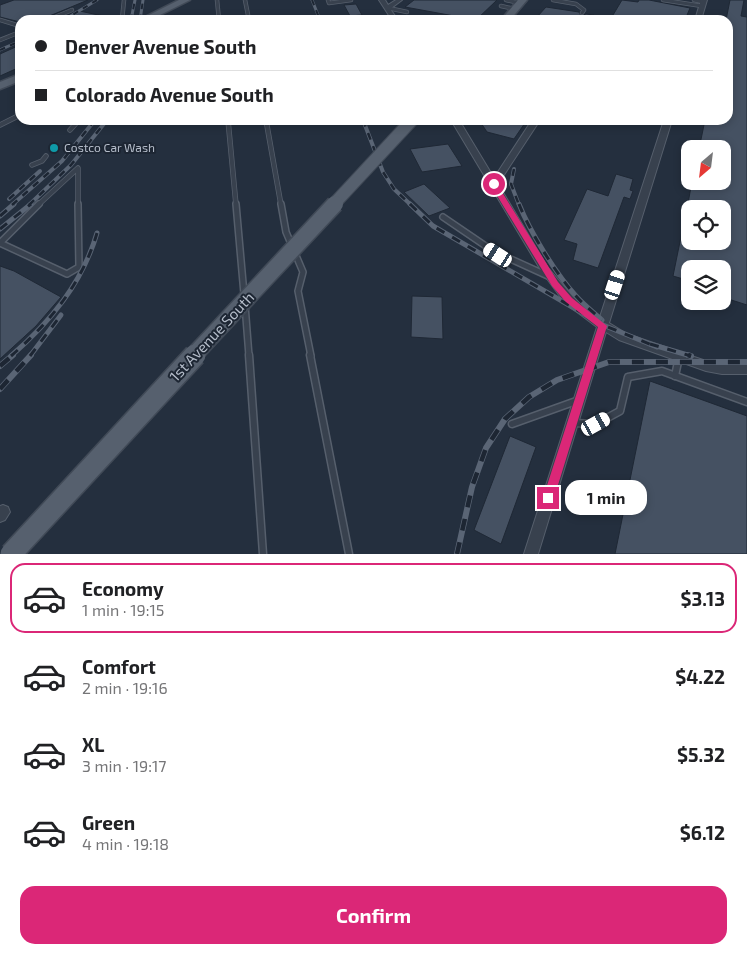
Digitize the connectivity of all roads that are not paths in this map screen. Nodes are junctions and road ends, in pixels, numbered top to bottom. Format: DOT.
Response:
graph roads {
  1 [pos="124,0"];
  2 [pos="186,0"];
  3 [pos="217,0"];
  4 [pos="245,0"];
  5 [pos="328,0"];
  6 [pos="351,0"];
  7 [pos="382,0"];
  8 [pos="399,0"];
  9 [pos="506,0"];
  10 [pos="553,0"];
  11 [pos="663,0"];
  12 [pos="694,0"];
  13 [pos="703,3"];
  14 [pos="520,4"];
  15 [pos="388,8"];
  16 [pos="72,10"];
  17 [pos="407,12"];
  18 [pos="582,14"];
  19 [pos="60,15"];
  20 [pos="122,15"];
  21 [pos="154,15"];
  22 [pos="218,15"];
  23 [pos="248,15"];
  24 [pos="392,15"];
  25 [pos="510,15"];
  26 [pos="699,15"];
  27 [pos="0,20"];
  28 [pos="15,24"];
  29 [pos="15,34"];
  30 [pos="0,40"];
  31 [pos="15,79"];
  32 [pos="0,86"];
  33 [pos="15,118"];
  34 [pos="0,125"];
  35 [pos="74,125"];
  36 [pos="228,125"];
  37 [pos="267,125"];
  38 [pos="407,125"];
  39 [pos="458,125"];
  40 [pos="533,125"];
  41 [pos="666,125"];
  42 [pos="70,130"];
  43 [pos="46,156"];
  44 [pos="32,165"];
  45 [pos="494,184"];
  46 [pos="443,217"];
  47 [pos="0,243"];
  48 [pos="549,276"];
  49 [pos="603,326"];
  50 [pos="679,357"];
  51 [pos="747,369"];
  52 [pos="675,376"];
  53 [pos="579,400"];
  54 [pos="747,402"];
  55 [pos="572,423"];
  56 [pos="512,424"];
  57 [pos="11,554"];
  58 [pos="263,554"];
  59 [pos="349,554"];
  60 [pos="531,554"];
  1 -- 20 [label="lane"];
  2 -- 21 [label="main road"];
  3 -- 22 [label="lane"];
  4 -- 23 [label="lane"];
  5 -- 6 [label="lane"];
  7 -- 15 [label="street"];
  8 -- 15 [label="street"];
  9 -- 14 [label="lane"];
  9 -- 14 [label="lane"];
  10 -- 18 [label="lane"];
  11 -- 13 [label="lane"];
  12 -- 13 [label="lane"];
  13 -- 26 [label="street"];
  14 -- 25 [label="main road"];
  15 -- 17 [label="lane"];
  15 -- 24 [label="street"];
  16 -- 19 [label="lane"];
  27 -- 28 [label="lane"];
  29 -- 30 [label="lane"];
  31 -- 32 [label="main road"];
  33 -- 34 [label="lane"];
  35 -- 42 [label="lane"];
  36 -- 58 [label="lane"];
  37 -- 59 [label="lane"];
  38 -- 57 [label="main road, 1st Avenue South, bridge"];
  39 -- 45 [label="street"];
  40 -- 45 [label="street"];
  41 -- 49 [label="street"];
  43 -- 44 [label="lane"];
  45 -- 48 [label="street"];
  46 -- 48 [label="lane"];
  47 -- 47 [label="lane"];
  48 -- 49 [label="street"];
  49 -- 50 [label="street"];
  49 -- 53 [label="street"];
  50 -- 51 [label="street"];
  50 -- 52 [label="lane"];
  52 -- 54 [label="lane"];
  52 -- 55 [label="lane"];
  53 -- 55 [label="street"];
  53 -- 56 [label="lane"];
  55 -- 60 [label="street"];
}
